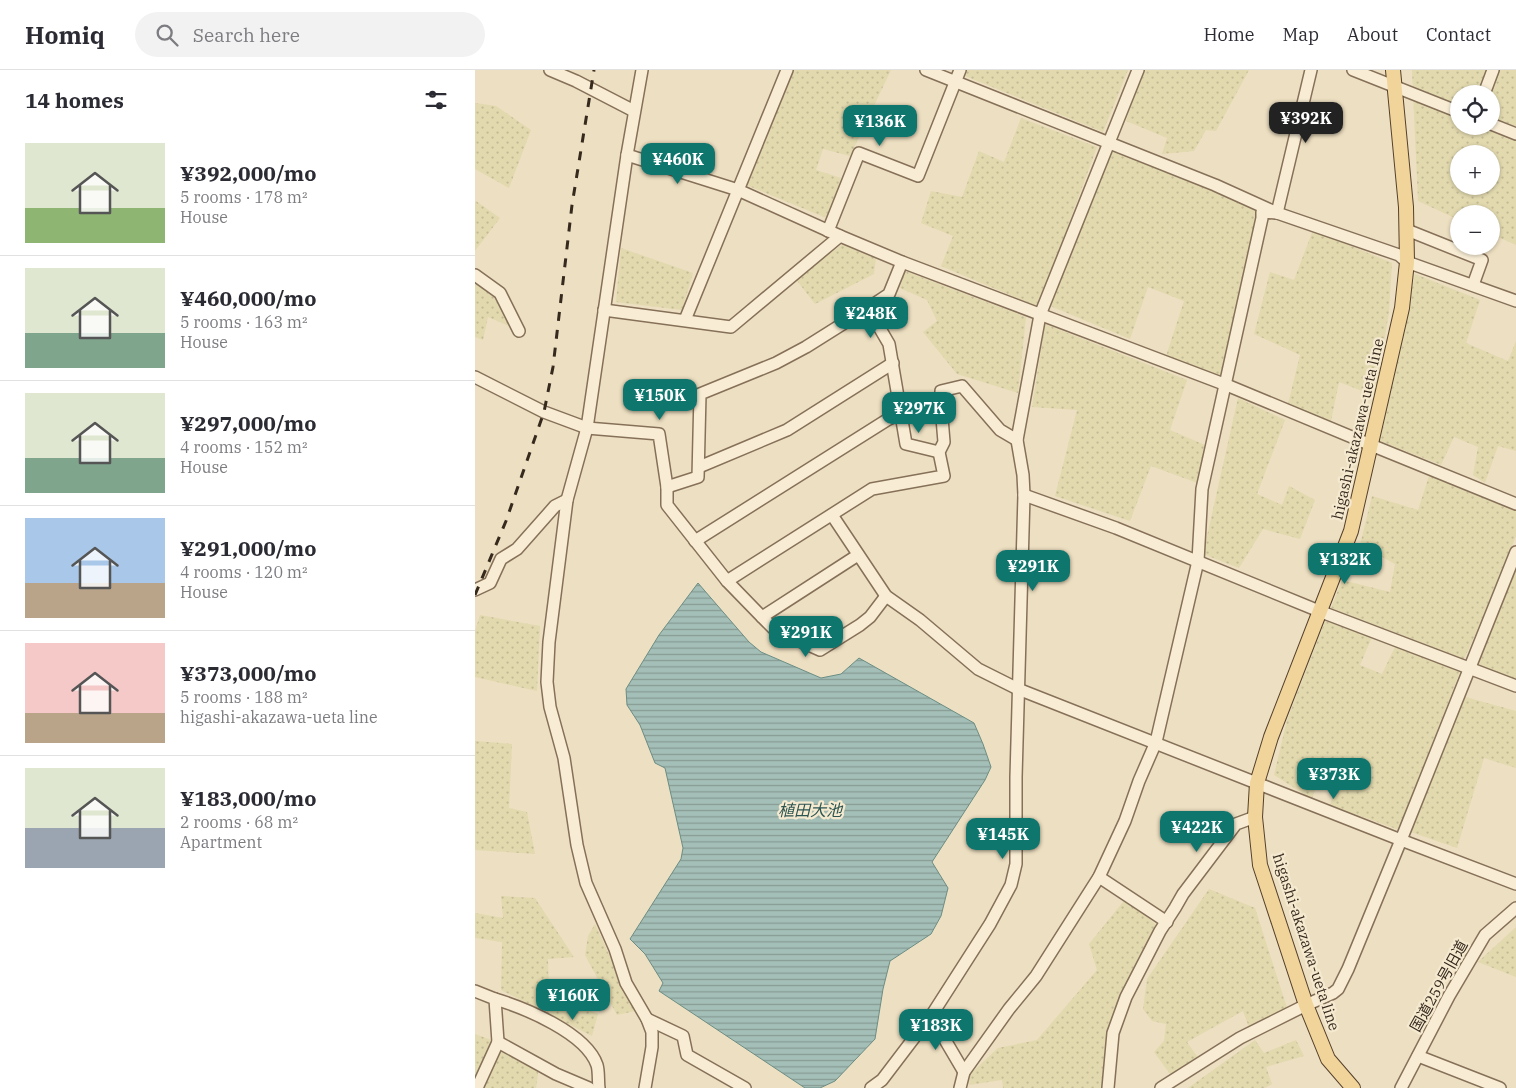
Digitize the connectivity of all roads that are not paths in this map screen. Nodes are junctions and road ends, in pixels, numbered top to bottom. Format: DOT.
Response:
graph roads {
  1 [pos="550,70"];
  2 [pos="642,70"];
  3 [pos="787,70"];
  4 [pos="925,70"];
  5 [pos="960,70"];
  6 [pos="1138,70"];
  7 [pos="1311,70"];
  8 [pos="1353,70"];
  9 [pos="1393,70"];
  10 [pos="1493,70"];
  11 [pos="577,76"];
  12 [pos="955,82"];
  13 [pos="1487,85"];
  14 [pos="1394,87"];
  15 [pos="1450,109"];
  16 [pos="634,111"];
  17 [pos="1500,128"];
  18 [pos="1516,134"];
  19 [pos="1108,143"];
  20 [pos="627,155"];
  21 [pos="738,190"];
  22 [pos="1277,213"];
  23 [pos="828,230"];
  24 [pos="1407,230"];
  25 [pos="840,236"];
  26 [pos="901,262"];
  27 [pos="1407,262"];
  28 [pos="475,275"];
  29 [pos="1473,286"];
  30 [pos="1516,300"];
  31 [pos="868,308"];
  32 [pos="604,310"];
  33 [pos="1040,315"];
  34 [pos="685,320"];
  35 [pos="519,331"];
  36 [pos="893,363"];
  37 [pos="475,377"];
  38 [pos="1225,384"];
  39 [pos="900,414"];
  40 [pos="587,428"];
  41 [pos="1017,440"];
  42 [pos="1371,445"];
  43 [pos="939,452"];
  44 [pos="699,467"];
  45 [pos="667,487"];
  46 [pos="1024,495"];
  47 [pos="567,500"];
  48 [pos="1516,504"];
  49 [pos="833,515"];
  50 [pos="695,541"];
  51 [pos="1516,552"];
  52 [pos="858,555"];
  53 [pos="1198,561"];
  54 [pos="727,581"];
  55 [pos="475,590"];
  56 [pos="886,596"];
  57 [pos="1319,611"];
  58 [pos="761,617"];
  59 [pos="1469,668"];
  60 [pos="1516,686"];
  61 [pos="1018,689"];
  62 [pos="1156,742"];
  63 [pos="1257,783"];
  64 [pos="1255,817"];
  65 [pos="1401,840"];
  66 [pos="1099,877"];
  67 [pos="1516,884"];
  68 [pos="1516,908"];
  69 [pos="1167,922"];
  70 [pos="475,991"];
  71 [pos="495,999"];
  72 [pos="1306,1005"];
  73 [pos="931,1016"];
  74 [pos="647,1019"];
  75 [pos="498,1042"];
  76 [pos="1418,1056"];
  77 [pos="964,1072"];
  78 [pos="477,1088"];
  79 [pos="589,1088"];
  80 [pos="599,1088"];
  81 [pos="645,1088"];
  82 [pos="745,1088"];
  83 [pos="871,1088"];
  84 [pos="960,1088"];
  85 [pos="1108,1088"];
  86 [pos="1161,1088"];
  87 [pos="1353,1088"];
  88 [pos="1401,1088"];
  89 [pos="1500,1088"];
  1 -- 11 [label="street"];
  2 -- 16 [label="street"];
  3 -- 21 [label="street"];
  4 -- 12 [label="street"];
  5 -- 12 [label="street"];
  6 -- 19 [label="street"];
  7 -- 22 [label="street"];
  8 -- 14 [label="street"];
  9 -- 14 [label="main road, higashi-akazawa-ueta line"];
  10 -- 13 [label="street"];
  11 -- 16 [label="street"];
  12 -- 19 [label="street"];
  12 -- 23 [label="street"];
  14 -- 15 [label="street"];
  14 -- 24 [label="main road, higashi-akazawa-ueta line"];
  16 -- 20 [label="street"];
  17 -- 18 [label="street"];
  19 -- 22 [label="street"];
  19 -- 33 [label="street"];
  20 -- 21 [label="street"];
  20 -- 32 [label="street"];
  21 -- 23 [label="street"];
  21 -- 34 [label="street"];
  22 -- 27 [label="street"];
  22 -- 38 [label="street"];
  23 -- 25 [label="street"];
  24 -- 27 [label="main road, higashi-akazawa-ueta line"];
  24 -- 29 [label="street"];
  25 -- 26 [label="street"];
  25 -- 34 [label="street"];
  26 -- 31 [label="street"];
  26 -- 33 [label="street"];
  27 -- 29 [label="street"];
  27 -- 42 [label="main road, higashi-akazawa-ueta line"];
  28 -- 35 [label="street"];
  29 -- 30 [label="street"];
  31 -- 36 [label="street"];
  31 -- 44 [label="street"];
  32 -- 34 [label="street"];
  32 -- 40 [label="street"];
  33 -- 38 [label="street"];
  33 -- 41 [label="street"];
  36 -- 39 [label="street"];
  36 -- 44 [label="street"];
  37 -- 40 [label="street"];
  38 -- 42 [label="street"];
  38 -- 53 [label="street"];
  39 -- 43 [label="street"];
  39 -- 50 [label="street"];
  40 -- 45 [label="street"];
  40 -- 47 [label="street"];
  41 -- 43 [label="street"];
  41 -- 46 [label="street"];
  42 -- 48 [label="street"];
  42 -- 57 [label="main road, higashi-akazawa-ueta line"];
  43 -- 49 [label="street"];
  44 -- 45 [label="street"];
  45 -- 50 [label="street"];
  46 -- 53 [label="street"];
  46 -- 61 [label="street"];
  47 -- 55 [label="street"];
  47 -- 74 [label="street"];
  49 -- 52 [label="street"];
  49 -- 54 [label="street"];
  50 -- 54 [label="street"];
  51 -- 59 [label="street"];
  52 -- 56 [label="street"];
  52 -- 58 [label="street"];
  53 -- 57 [label="street"];
  53 -- 62 [label="street"];
  54 -- 58 [label="street"];
  56 -- 58 [label="street"];
  56 -- 61 [label="street"];
  57 -- 59 [label="street"];
  57 -- 63 [label="main road, higashi-akazawa-ueta line"];
  59 -- 60 [label="street"];
  59 -- 65 [label="street"];
  61 -- 62 [label="street"];
  61 -- 73 [label="street"];
  62 -- 63 [label="street"];
  62 -- 66 [label="street"];
  63 -- 64 [label="main road, higashi-akazawa-ueta line"];
  63 -- 65 [label="street"];
  64 -- 69 [label="street"];
  64 -- 72 [label="main road, higashi-akazawa-ueta line"];
  65 -- 67 [label="street"];
  65 -- 72 [label="street"];
  66 -- 69 [label="street"];
  66 -- 77 [label="street"];
  68 -- 76 [label="street, 国道259号旧道"];
  69 -- 85 [label="street"];
  70 -- 71 [label="street"];
  71 -- 75 [label="street"];
  71 -- 80 [label="street"];
  72 -- 86 [label="street"];
  72 -- 87 [label="main road, higashi-akazawa-ueta line"];
  73 -- 77 [label="street"];
  73 -- 83 [label="street"];
  74 -- 81 [label="street"];
  74 -- 82 [label="street"];
  75 -- 78 [label="street"];
  75 -- 79 [label="street"];
  76 -- 88 [label="street, 国道259号旧道"];
  76 -- 89 [label="street"];
  77 -- 84 [label="street"];
}
